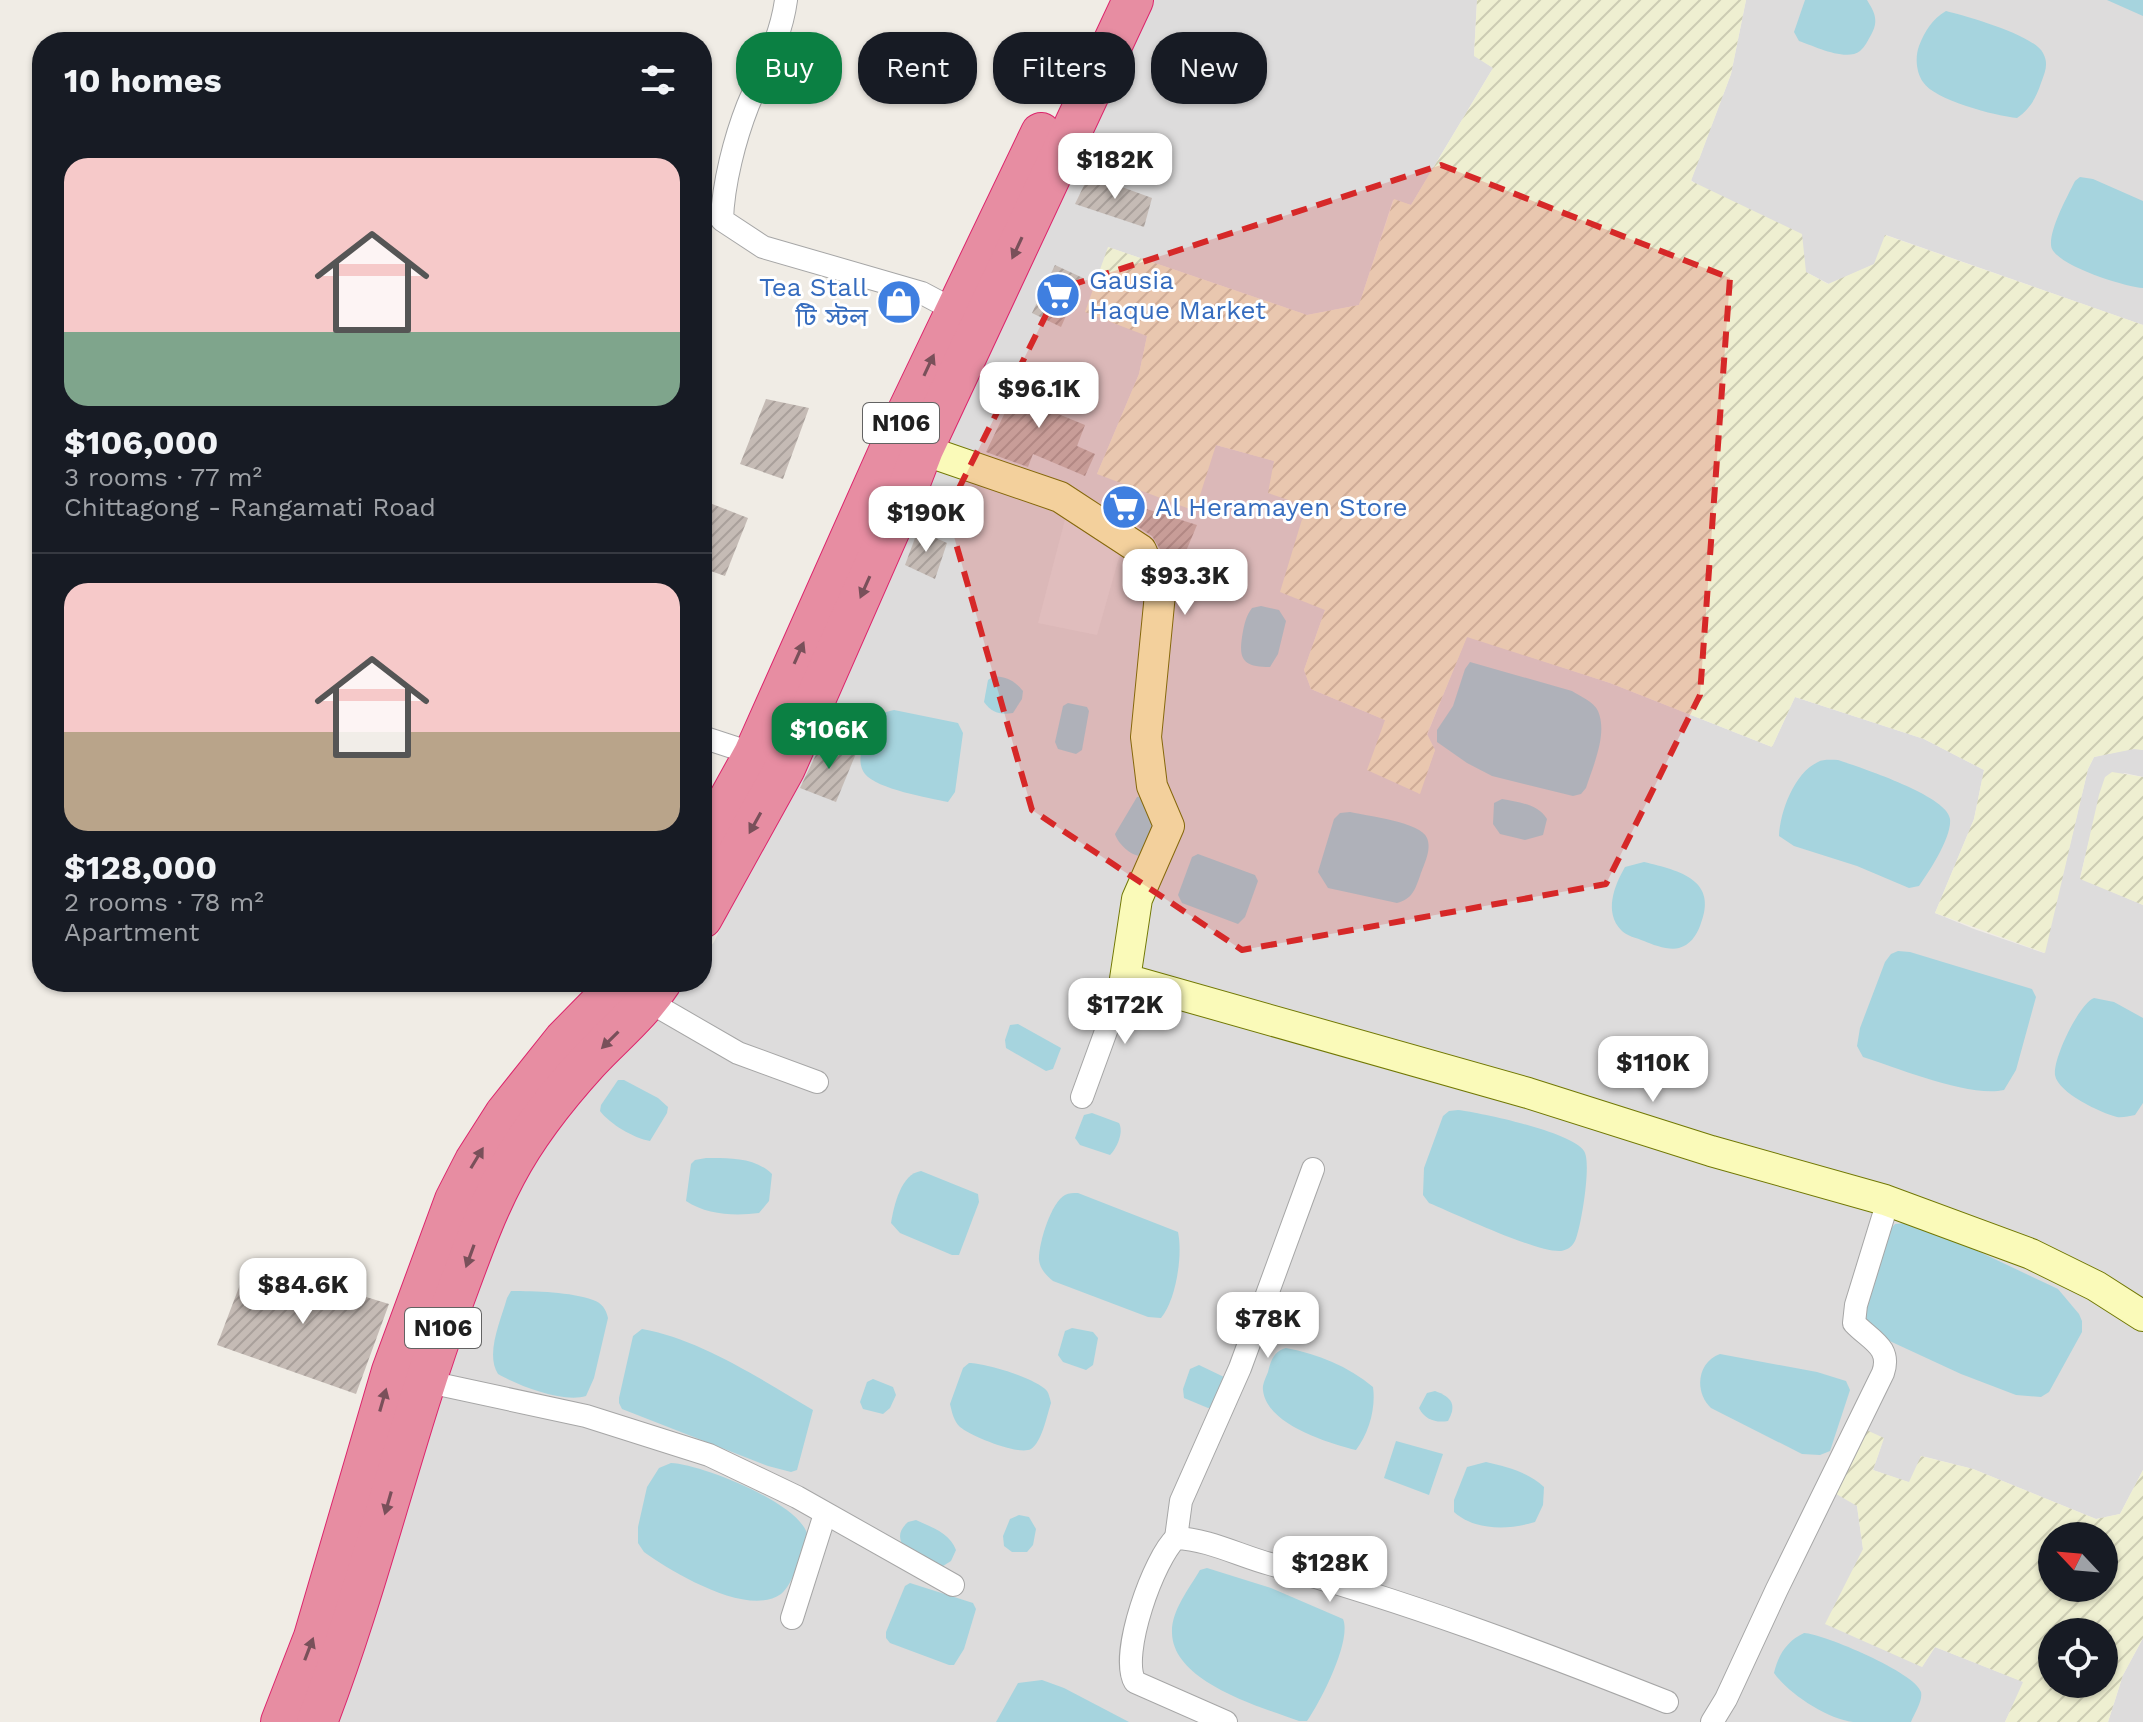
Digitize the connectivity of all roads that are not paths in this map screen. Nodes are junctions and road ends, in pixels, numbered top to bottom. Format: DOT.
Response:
graph roads {
  1 [pos="786,0"];
  2 [pos="1105,0"];
  3 [pos="1133,0"];
  4 [pos="954,310"];
  5 [pos="908,444"];
  6 [pos="712,740"];
  7 [pos="754,754"];
  8 [pos="712,830"];
  9 [pos="712,900"];
  10 [pos="1125,979"];
  11 [pos="638,992"];
  12 [pos="641,992"];
  13 [pos="650,992"];
  14 [pos="817,1082"];
  15 [pos="1082,1097"];
  16 [pos="1313,1169"];
  17 [pos="1888,1201"];
  18 [pos="2143,1316"];
  19 [pos="424,1381"];
  20 [pos="825,1514"];
  21 [pos="1176,1538"];
  22 [pos="953,1585"];
  23 [pos="792,1618"];
  24 [pos="1667,1702"];
  25 [pos="281,1722"];
  26 [pos="317,1722"];
  27 [pos="1226,1722"];
  28 [pos="1712,1722"];
  1 -- 4 [label="street"];
  2 -- 4 [label="highway, N106"];
  3 -- 5 [label="highway, N106, one-way"];
  5 -- 4 [label="highway, N106, one-way"];
  7 -- 5 [label="highway, N106, one-way"];
  5 -- 9 [label="highway, N106, one-way"];
  5 -- 10 [label="main road"];
  6 -- 7 [label="street"];
  7 -- 8 [label="highway, N106"];
  10 -- 15 [label="street"];
  10 -- 17 [label="main road"];
  25 -- 11 [label="highway, N106, one-way"];
  12 -- 19 [label="highway, N106, one-way"];
  13 -- 14 [label="street"];
  16 -- 21 [label="street"];
  17 -- 18 [label="main road"];
  17 -- 28 [label="street"];
  19 -- 20 [label="street"];
  19 -- 26 [label="highway, N106, one-way"];
  20 -- 22 [label="street"];
  20 -- 23 [label="street"];
  21 -- 24 [label="street"];
  21 -- 27 [label="street"];
}
